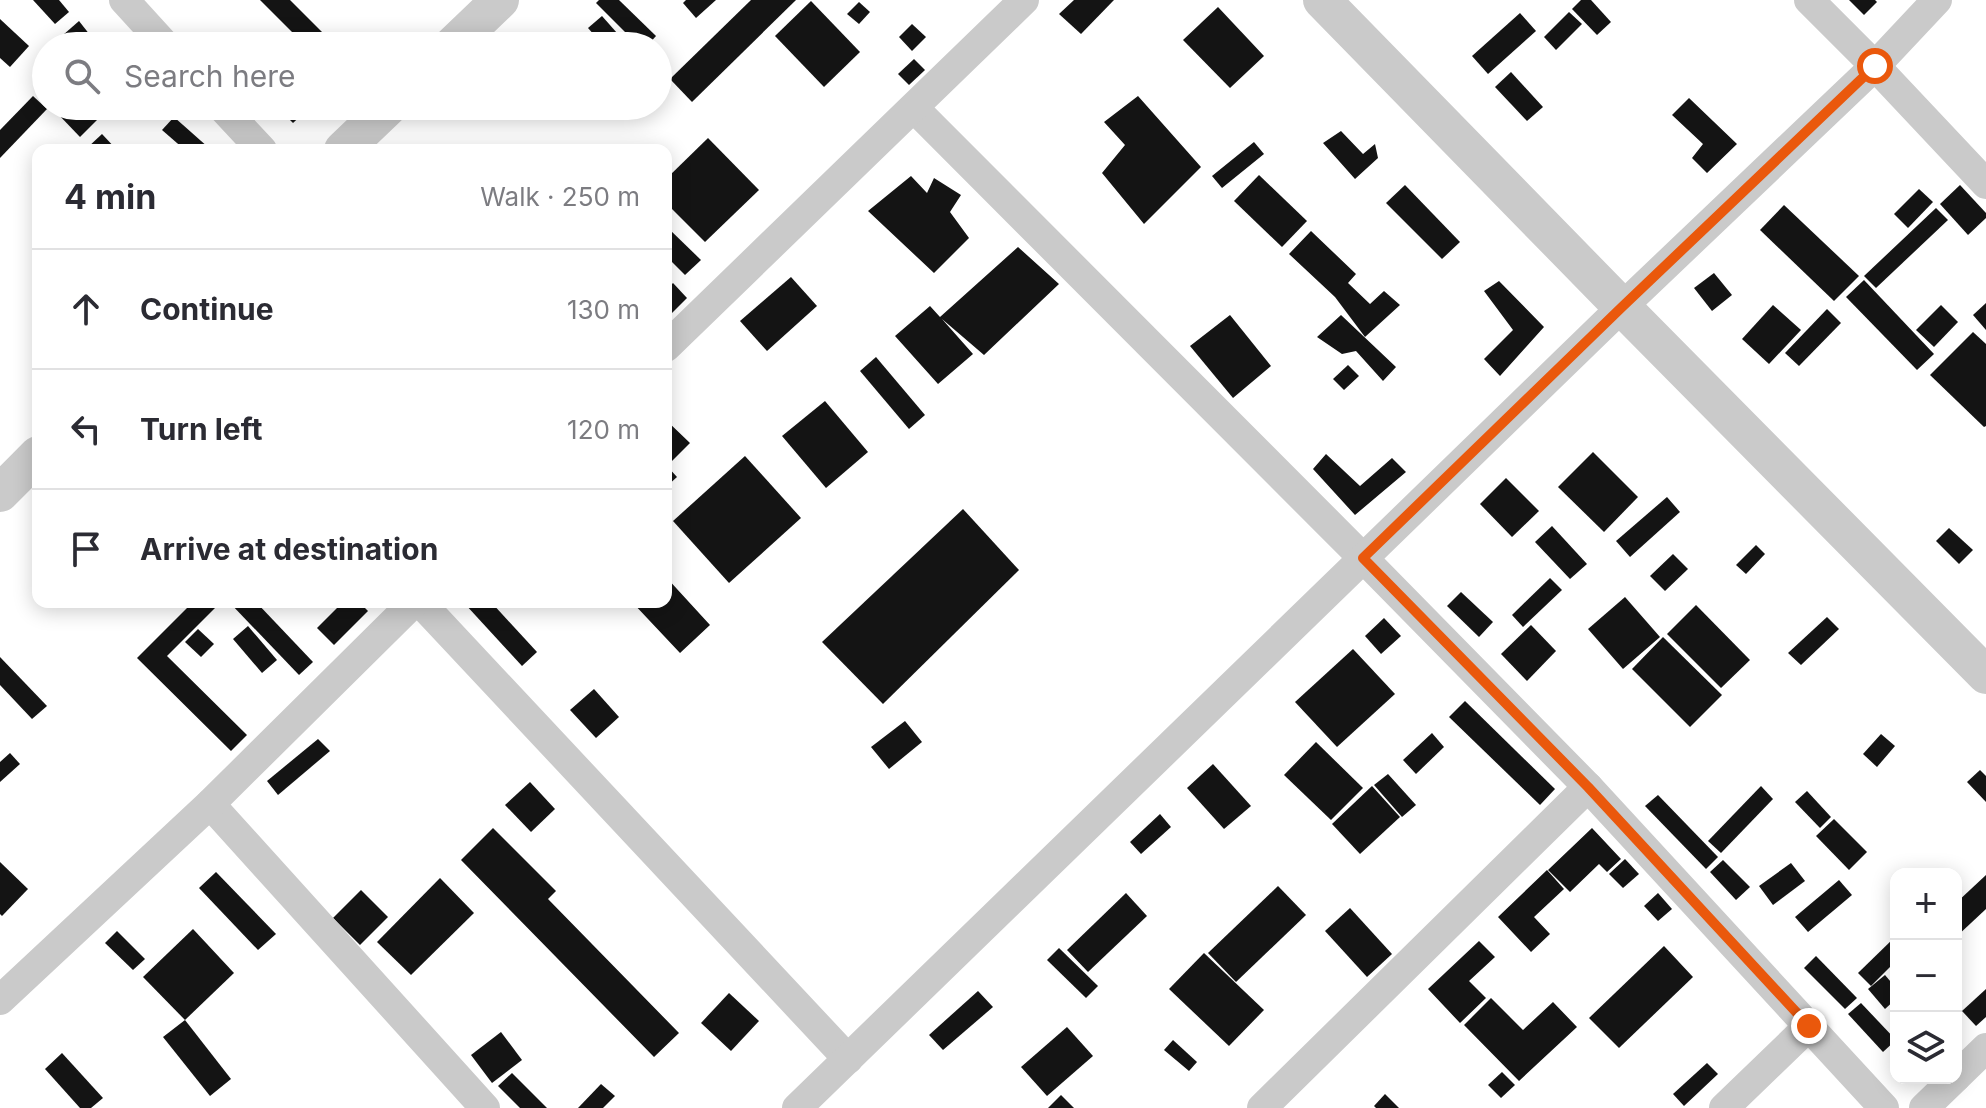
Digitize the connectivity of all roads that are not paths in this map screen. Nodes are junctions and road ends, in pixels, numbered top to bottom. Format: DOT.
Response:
graph roads {
  1 [pos="124,0"];
  2 [pos="500,0"];
  3 [pos="1024,0"];
  4 [pos="1322,0"];
  5 [pos="1809,0"];
  6 [pos="1937,0"];
  7 [pos="153,32"];
  8 [pos="467,32"];
  9 [pos="1875,66"];
  10 [pos="914,108"];
  11 [pos="234,120"];
  12 [pos="374,120"];
  13 [pos="256,144"];
  14 [pos="349,144"];
  15 [pos="1986,184"];
  16 [pos="1622,307"];
  17 [pos="672,341"];
  18 [pos="32,461"];
  19 [pos="0,493"];
  20 [pos="1363,558"];
  21 [pos="411,608"];
  22 [pos="423,608"];
  23 [pos="1986,675"];
  24 [pos="1588,787"];
  25 [pos="210,804"];
  26 [pos="0,1000"];
  27 [pos="1809,1026"];
  28 [pos="1986,1048"];
  29 [pos="848,1059"];
  30 [pos="1962,1072"];
  31 [pos="1950,1084"];
  32 [pos="485,1108"];
  33 [pos="797,1108"];
  34 [pos="1262,1108"];
  35 [pos="1724,1108"];
  36 [pos="1884,1108"];
  37 [pos="1924,1108"];
  1 -- 7 [label="street"];
  2 -- 8 [label="street"];
  3 -- 10 [label="street"];
  4 -- 16 [label="street"];
  5 -- 9 [label="street"];
  6 -- 9 [label="street"];
  9 -- 15 [label="street"];
  9 -- 16 [label="street"];
  10 -- 17 [label="street"];
  10 -- 20 [label="street"];
  11 -- 13 [label="street"];
  12 -- 14 [label="street"];
  16 -- 20 [label="street"];
  16 -- 23 [label="street"];
  18 -- 19 [label="street"];
  20 -- 24 [label="street"];
  20 -- 29 [label="street"];
  21 -- 25 [label="street"];
  22 -- 29 [label="street"];
  24 -- 27 [label="street"];
  24 -- 34 [label="street"];
  25 -- 26 [label="street"];
  25 -- 32 [label="street"];
  27 -- 35 [label="street"];
  27 -- 36 [label="street"];
  28 -- 30 [label="street"];
  29 -- 33 [label="street"];
  31 -- 37 [label="street"];
}
